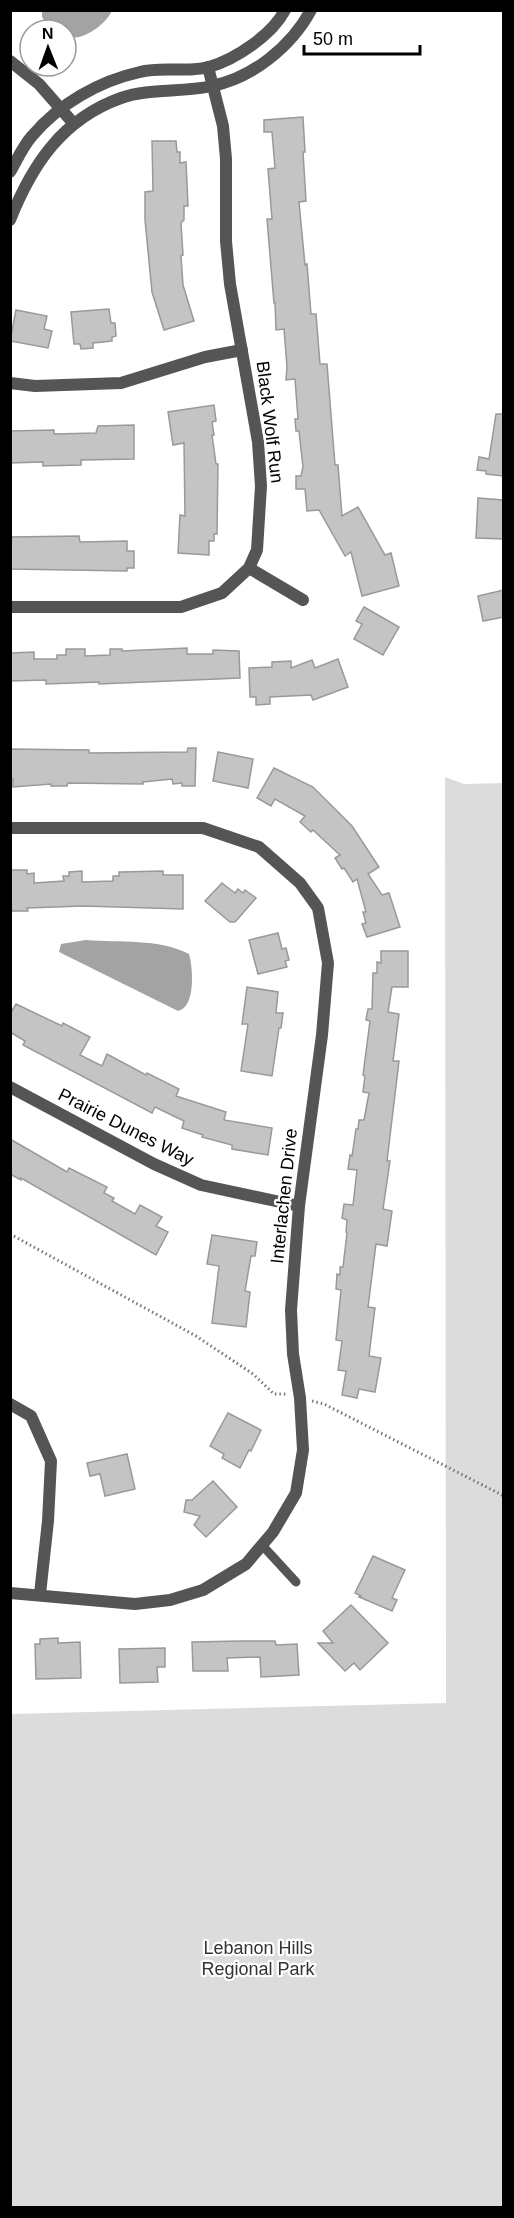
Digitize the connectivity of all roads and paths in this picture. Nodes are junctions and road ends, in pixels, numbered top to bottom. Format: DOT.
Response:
graph roads {
  1 [pos="285,10"];
  2 [pos="311,10"];
  3 [pos="10,61"];
  4 [pos="208,67"];
  5 [pos="213,86"];
  6 [pos="60,109"];
  7 [pos="74,124"];
  8 [pos="10,172"];
  9 [pos="10,220"];
  10 [pos="242,350"];
  11 [pos="10,383"];
  12 [pos="249,568"];
  13 [pos="303,600"];
  14 [pos="10,607"];
  15 [pos="10,828"];
  16 [pos="10,1087"];
  17 [pos="299,1206"];
  18 [pos="10,1234"];
  19 [pos="300,1398"];
  20 [pos="10,1404"];
  21 [pos="504,1496"];
  22 [pos="262,1545"];
  23 [pos="297,1582"];
  24 [pos="10,1593"];
  25 [pos="40,1594"];
  1 -- 4 [label="street"];
  2 -- 5 [label="street"];
  3 -- 6 [label="street"];
  4 -- 5 [label="street, Black Wolf Run"];
  4 -- 6 [label="street"];
  5 -- 7 [label="street"];
  5 -- 10 [label="street, Black Wolf Run"];
  6 -- 7 [label="street"];
  6 -- 8 [label="street"];
  7 -- 9 [label="street"];
  10 -- 11 [label="street"];
  10 -- 12 [label="street, Black Wolf Run"];
  12 -- 13 [label="street"];
  12 -- 14 [label="street"];
  15 -- 17 [label="street, Interlachen Drive"];
  16 -- 17 [label="street, Prairie Dunes Way"];
  17 -- 19 [label="street, Interlachen Drive"];
  18 -- 19 [label="path"];
  19 -- 21 [label="path"];
  19 -- 22 [label="street, Interlachen Drive"];
  20 -- 25 [label="street"];
  22 -- 23 [label="lane"];
  22 -- 25 [label="street, Interlachen Drive"];
  24 -- 25 [label="street, Interlachen Drive"];
}
